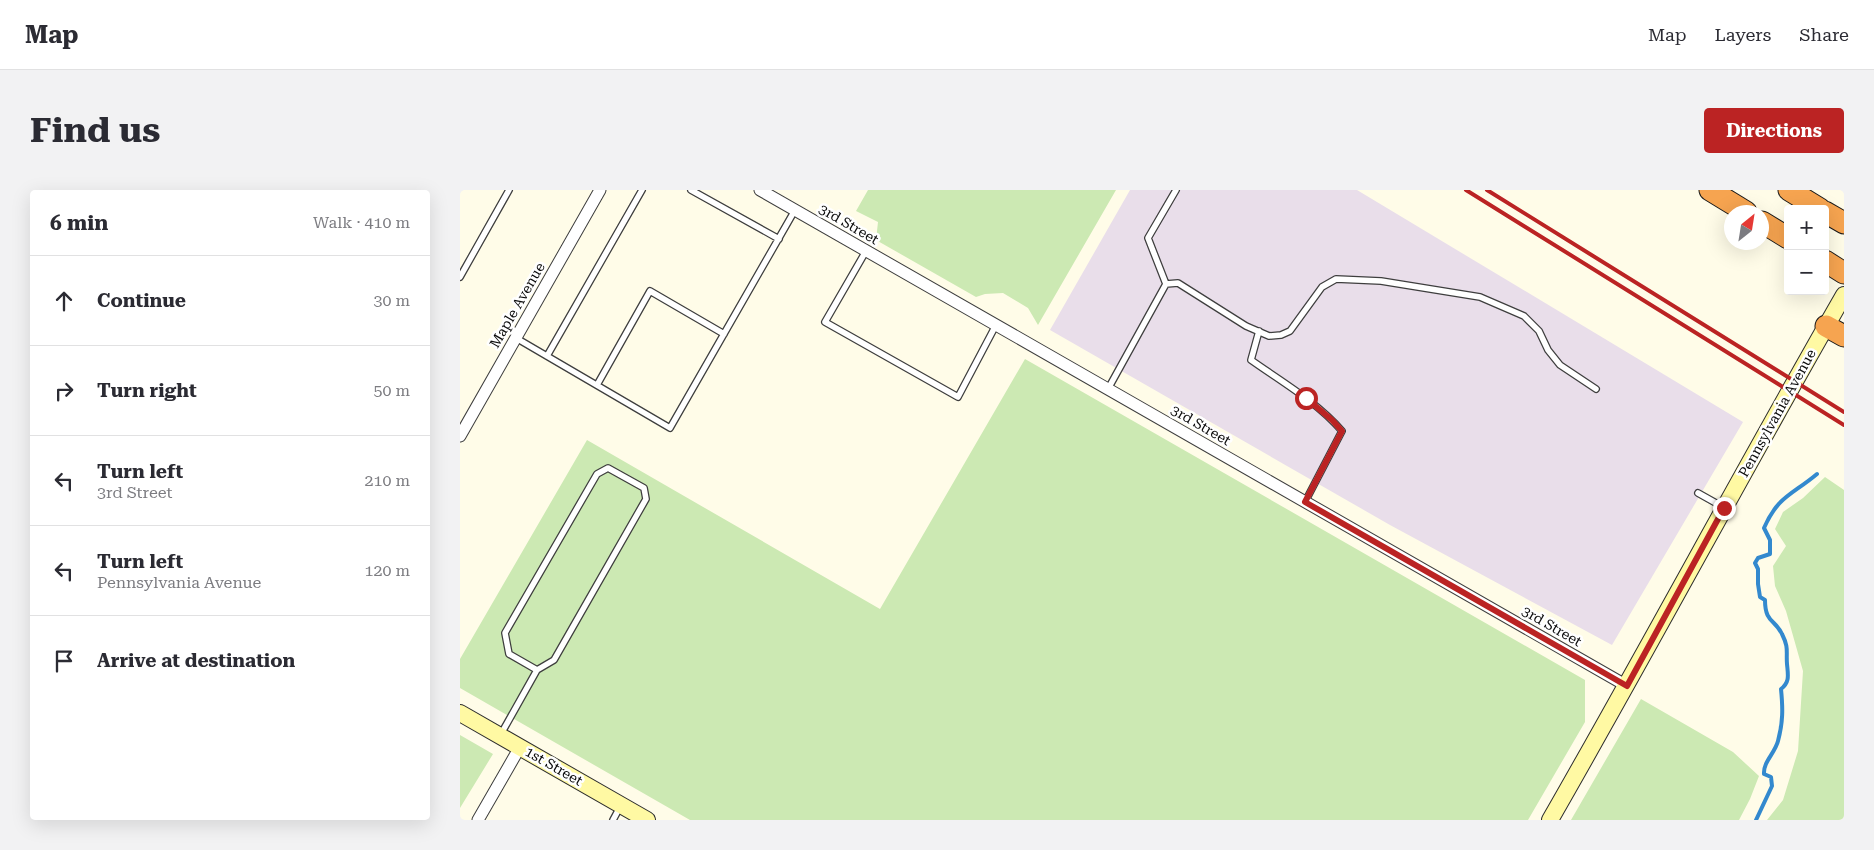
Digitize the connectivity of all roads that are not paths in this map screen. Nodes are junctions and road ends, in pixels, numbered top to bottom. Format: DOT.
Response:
graph roads {
  1 [pos="509,190"];
  2 [pos="600,190"];
  3 [pos="642,190"];
  4 [pos="691,190"];
  5 [pos="760,190"];
  6 [pos="1176,190"];
  7 [pos="1710,190"];
  8 [pos="1789,190"];
  9 [pos="1735,205"];
  10 [pos="1813,205"];
  11 [pos="795,210"];
  12 [pos="1829,214"];
  13 [pos="1844,223"];
  14 [pos="1769,226"];
  15 [pos="1784,236"];
  16 [pos="778,239"];
  17 [pos="866,251"];
  18 [pos="1829,264"];
  19 [pos="1844,273"];
  20 [pos="460,278"];
  21 [pos="1166,284"];
  22 [pos="1844,295"];
  23 [pos="996,325"];
  24 [pos="1259,331"];
  25 [pos="1835,331"];
  26 [pos="724,334"];
  27 [pos="516,338"];
  28 [pos="547,356"];
  29 [pos="597,385"];
  30 [pos="1596,388"];
  31 [pos="1108,389"];
  32 [pos="460,436"];
  33 [pos="1698,493"];
  34 [pos="1305,502"];
  35 [pos="1724,508"];
  36 [pos="537,670"];
  37 [pos="1627,686"];
  38 [pos="460,712"];
  39 [pos="500,736"];
  40 [pos="520,747"];
  41 [pos="621,805"];
  42 [pos="478,820"];
  43 [pos="613,820"];
  44 [pos="648,820"];
  45 [pos="1550,820"];
  1 -- 20 [label="lane"];
  2 -- 27 [label="street, Maple Avenue"];
  3 -- 28 [label="lane"];
  4 -- 16 [label="lane"];
  5 -- 11 [label="street, 3rd Street"];
  6 -- 21 [label="lane"];
  7 -- 9 [label="highway"];
  8 -- 10 [label="highway"];
  11 -- 16 [label="lane"];
  11 -- 17 [label="street, 3rd Street"];
  12 -- 13 [label="highway"];
  14 -- 15 [label="highway"];
  16 -- 26 [label="lane"];
  17 -- 23 [label="street, 3rd Street"];
  17 -- 23 [label="lane"];
  18 -- 19 [label="highway"];
  21 -- 24 [label="lane"];
  21 -- 31 [label="lane"];
  22 -- 25 [label="street, Pennsylvania Avenue"];
  23 -- 31 [label="street, 3rd Street"];
  24 -- 30 [label="lane"];
  24 -- 34 [label="lane"];
  25 -- 35 [label="street, Pennsylvania Avenue"];
  26 -- 29 [label="lane"];
  26 -- 29 [label="lane"];
  27 -- 28 [label="lane"];
  27 -- 32 [label="street, Maple Avenue"];
  28 -- 29 [label="lane"];
  31 -- 34 [label="street, 3rd Street"];
  33 -- 35 [label="lane"];
  34 -- 37 [label="street, 3rd Street"];
  35 -- 37 [label="street, Pennsylvania Avenue"];
  36 -- 36 [label="lane"];
  36 -- 39 [label="lane"];
  37 -- 45 [label="street, Pennsylvania Avenue"];
  38 -- 39 [label="street, 1st Street"];
  39 -- 40 [label="street, 1st Street"];
  40 -- 41 [label="street, 1st Street"];
  40 -- 42 [label="street"];
  41 -- 43 [label="lane"];
  41 -- 44 [label="street, 1st Street"];
}
